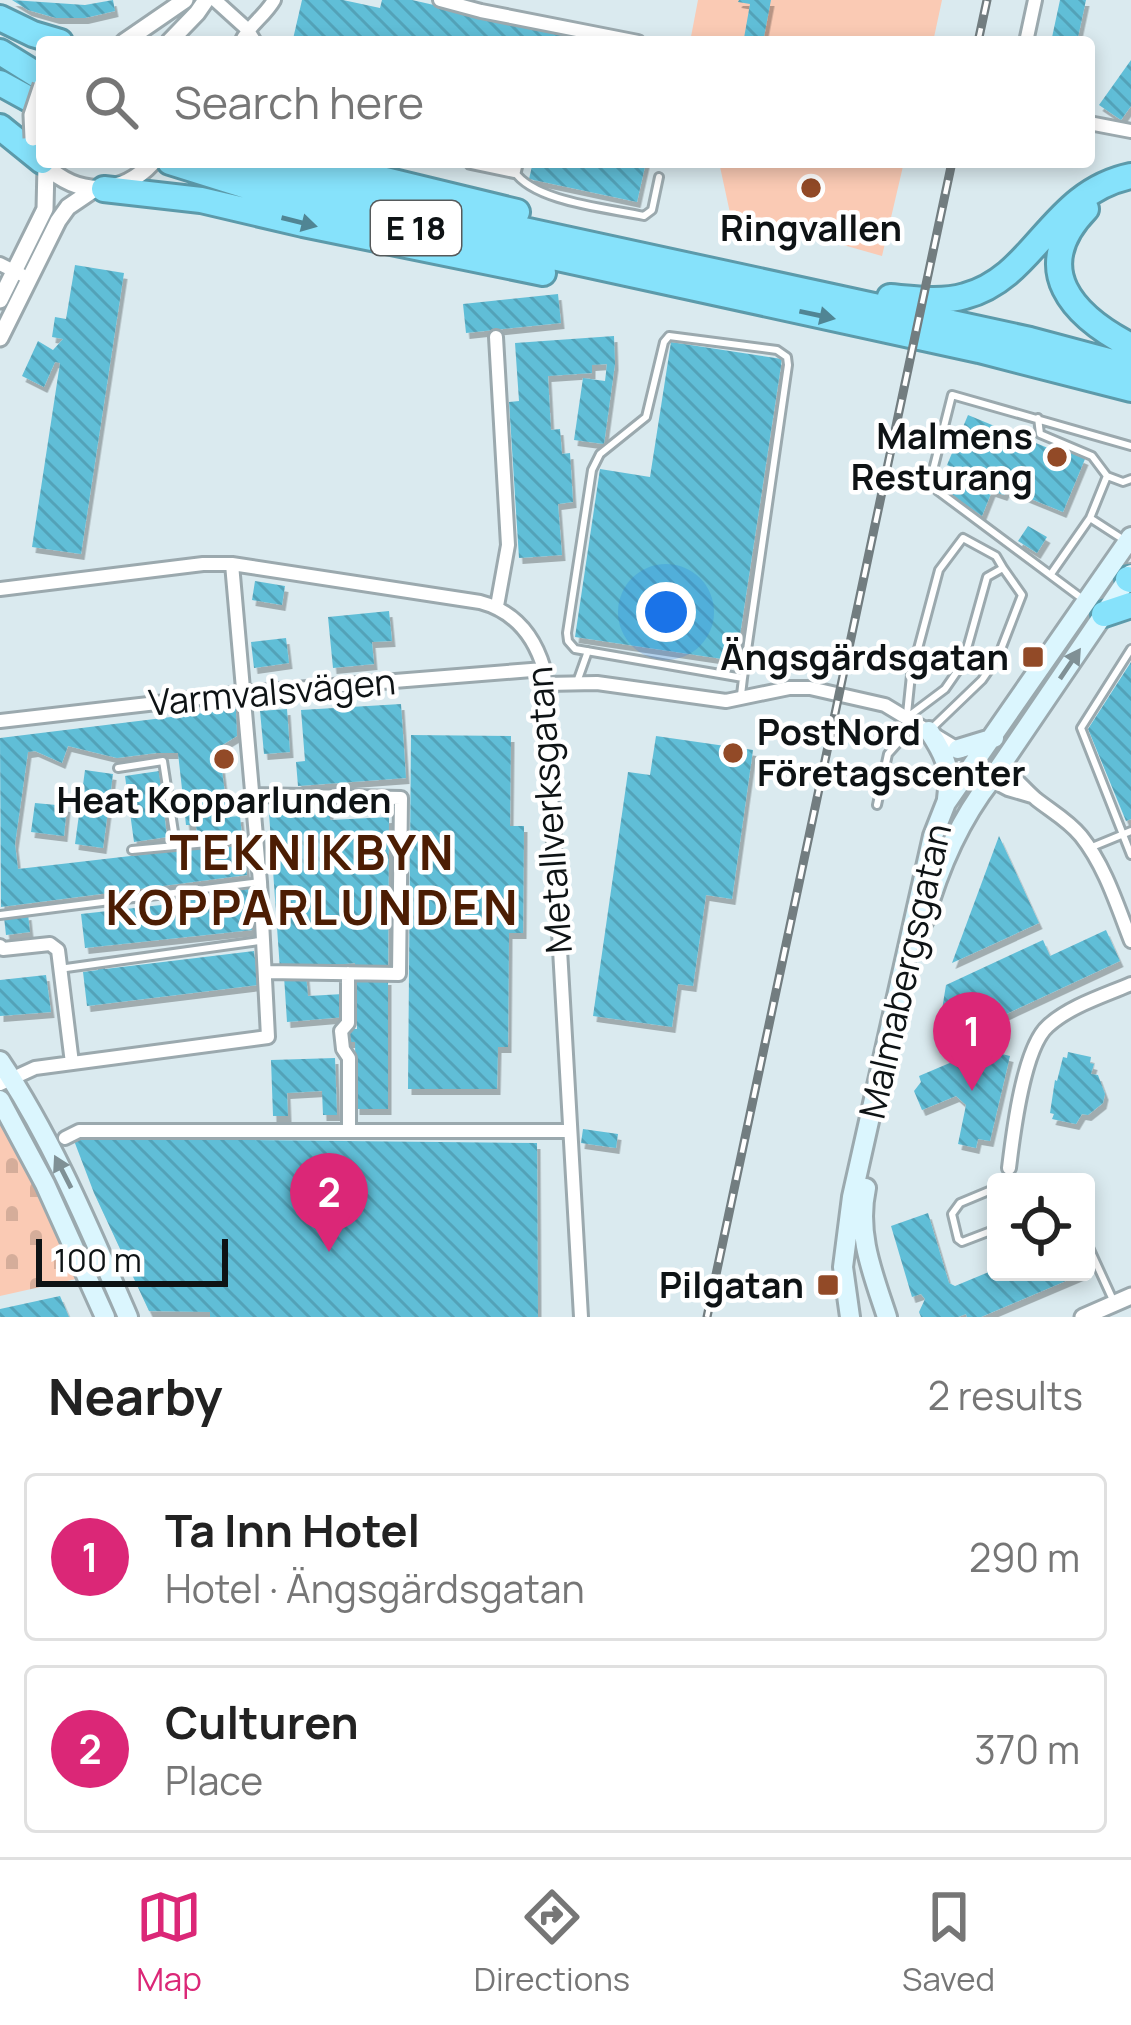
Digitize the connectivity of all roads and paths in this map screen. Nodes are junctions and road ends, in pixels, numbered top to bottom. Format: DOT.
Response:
graph roads {
  1 [pos="185,0"];
  2 [pos="206,0"];
  3 [pos="215,0"];
  4 [pos="274,0"];
  5 [pos="440,0"];
  6 [pos="1035,0"];
  7 [pos="0,17"];
  8 [pos="244,35"];
  9 [pos="40,36"];
  10 [pos="133,36"];
  11 [pos="174,36"];
  12 [pos="608,36"];
  13 [pos="1027,36"];
  14 [pos="0,52"];
  15 [pos="36,77"];
  16 [pos="0,83"];
  17 [pos="36,102"];
  18 [pos="36,103"];
  19 [pos="1095,124"];
  20 [pos="0,127"];
  21 [pos="1131,131"];
  22 [pos="36,135"];
  23 [pos="36,154"];
  24 [pos="42,168"];
  25 [pos="51,168"];
  26 [pos="142,168"];
  27 [pos="189,168"];
  28 [pos="262,168"];
  29 [pos="336,168"];
  30 [pos="516,168"];
  31 [pos="1131,176"];
  32 [pos="659,177"];
  33 [pos="107,187"];
  34 [pos="1131,189"];
  35 [pos="684,264"];
  36 [pos="14,271"];
  37 [pos="664,282"];
  38 [pos="850,300"];
  39 [pos="0,301"];
  40 [pos="496,337"];
  41 [pos="0,338"];
  42 [pos="1131,346"];
  43 [pos="1131,367"];
  44 [pos="1131,389"];
  45 [pos="1038,418"];
  46 [pos="1131,446"];
  47 [pos="1107,476"];
  48 [pos="1131,479"];
  49 [pos="1090,518"];
  50 [pos="1127,559"];
  51 [pos="232,564"];
  52 [pos="1003,568"];
  53 [pos="1050,575"];
  54 [pos="0,590"];
  55 [pos="1131,605"];
  56 [pos="497,606"];
  57 [pos="1095,608"];
  58 [pos="1131,649"];
  59 [pos="588,651"];
  60 [pos="544,669"];
  61 [pos="743,678"];
  62 [pos="577,683"];
  63 [pos="545,684"];
  64 [pos="244,693"];
  65 [pos="740,699"];
  66 [pos="103,709"];
  67 [pos="26,718"];
  68 [pos="0,721"];
  69 [pos="110,723"];
  70 [pos="917,724"];
  71 [pos="29,734"];
  72 [pos="994,738"];
  73 [pos="958,748"];
  74 [pos="978,761"];
  75 [pos="118,768"];
  76 [pos="996,774"];
  77 [pos="251,795"];
  78 [pos="946,803"];
  79 [pos="877,805"];
  80 [pos="1127,832"];
  81 [pos="240,840"];
  82 [pos="176,845"];
  83 [pos="1088,848"];
  84 [pos="131,850"];
  85 [pos="1131,855"];
  86 [pos="260,882"];
  87 [pos="0,915"];
  88 [pos="263,940"];
  89 [pos="1131,940"];
  90 [pos="0,946"];
  91 [pos="59,969"];
  92 [pos="266,972"];
  93 [pos="348,974"];
  94 [pos="1131,984"];
  95 [pos="0,1061"];
  96 [pos="71,1063"];
  97 [pos="6,1082"];
  98 [pos="0,1100"];
  99 [pos="349,1130"];
  100 [pos="570,1131"];
  101 [pos="64,1138"];
  102 [pos="1010,1168"];
  103 [pos="987,1192"];
  104 [pos="987,1232"];
  105 [pos="1095,1255"];
  106 [pos="1123,1300"];
  107 [pos="849,1307"];
  108 [pos="105,1317"];
  109 [pos="128,1317"];
  110 [pos="581,1317"];
  111 [pos="863,1317"];
  112 [pos="887,1317"];
  113 [pos="1083,1317"];
  1 -- 10 [label="street"];
  2 -- 11 [label="street"];
  3 -- 8 [label="street"];
  4 -- 8 [label="street"];
  5 -- 12 [label="street"];
  6 -- 13 [label="street"];
  7 -- 9 [label="highway"];
  14 -- 15 [label="highway"];
  16 -- 18 [label="highway"];
  17 -- 22 [label="street, bridge"];
  19 -- 21 [label="street"];
  20 -- 23 [label="highway, E 18"];
  24 -- 36 [label="street"];
  25 -- 33 [label="street, E 18"];
  26 -- 33 [label="street"];
  27 -- 37 [label="highway, E 18"];
  28 -- 35 [label="highway, E 18"];
  29 -- 35 [label="highway, E 18"];
  30 -- 32 [label="lane"];
  31 -- 38 [label="highway, E 18"];
  33 -- 36 [label="street"];
  33 -- 37 [label="highway, E 18, one-way"];
  34 -- 42 [label="highway"];
  35 -- 38 [label="highway, E 18"];
  36 -- 39 [label="street"];
  36 -- 41 [label="street"];
  37 -- 44 [label="highway, E 18, one-way"];
  38 -- 43 [label="highway, E 18"];
  40 -- 56 [label="street"];
  45 -- 46 [label="lane"];
  45 -- 47 [label="lane"];
  45 -- 53 [label="lane"];
  47 -- 48 [label="lane"];
  47 -- 49 [label="lane"];
  49 -- 50 [label="lane"];
  49 -- 53 [label="lane"];
  50 -- 57 [label="main road, Malmabergsgatan"];
  51 -- 54 [label="street"];
  51 -- 56 [label="street"];
  51 -- 64 [label="street"];
  52 -- 70 [label="lane"];
  52 -- 70 [label="lane"];
  52 -- 70 [label="lane"];
  53 -- 57 [label="lane"];
  55 -- 57 [label="highway"];
  56 -- 60 [label="street, Metallverksgatan"];
  57 -- 72 [label="main road, Malmabergsgatan"];
  76 -- 57 [label="main road, Malmabergsgatan, one-way"];
  58 -- 80 [label="lane"];
  59 -- 61 [label="lane"];
  59 -- 61 [label="lane"];
  59 -- 62 [label="lane"];
  60 -- 63 [label="street, Metallverksgatan"];
  60 -- 64 [label="street, Varmvalsvägen"];
  61 -- 65 [label="lane"];
  62 -- 63 [label="street"];
  62 -- 65 [label="street"];
  63 -- 100 [label="street, Metallverksgatan"];
  64 -- 66 [label="street, Varmvalsvägen"];
  64 -- 77 [label="street"];
  65 -- 70 [label="street"];
  66 -- 67 [label="street, Varmvalsvägen"];
  66 -- 69 [label="lane"];
  67 -- 68 [label="street, Varmvalsvägen"];
  67 -- 71 [label="lane"];
  70 -- 73 [label="street"];
  70 -- 78 [label="main road"];
  70 -- 79 [label="lane"];
  72 -- 73 [label="main road"];
  72 -- 74 [label="main road, Malmabergsgatan"];
  73 -- 74 [label="street"];
  74 -- 76 [label="main road"];
  74 -- 78 [label="main road, Malmabergsgatan"];
  75 -- 82 [label="lane"];
  76 -- 83 [label="street"];
  76 -- 112 [label="main road, Malmabergsgatan"];
  77 -- 86 [label="street"];
  77 -- 93 [label="street"];
  78 -- 107 [label="main road, Malmabergsgatan"];
  80 -- 83 [label="lane"];
  80 -- 85 [label="lane"];
  81 -- 82 [label="lane"];
  82 -- 84 [label="lane"];
  83 -- 89 [label="street"];
  86 -- 87 [label="lane"];
  86 -- 88 [label="street"];
  88 -- 91 [label="lane"];
  88 -- 92 [label="street"];
  90 -- 91 [label="street"];
  91 -- 96 [label="street"];
  92 -- 93 [label="street"];
  92 -- 96 [label="street"];
  93 -- 99 [label="street"];
  94 -- 102 [label="street"];
  95 -- 97 [label="main road"];
  96 -- 97 [label="street"];
  109 -- 97 [label="main road, one-way"];
  98 -- 108 [label="main road"];
  99 -- 100 [label="street"];
  99 -- 101 [label="street"];
  100 -- 110 [label="street, Metallverksgatan"];
  103 -- 104 [label="lane"];
  105 -- 106 [label="lane"];
  106 -- 113 [label="street"];
  107 -- 111 [label="main road"];
}
